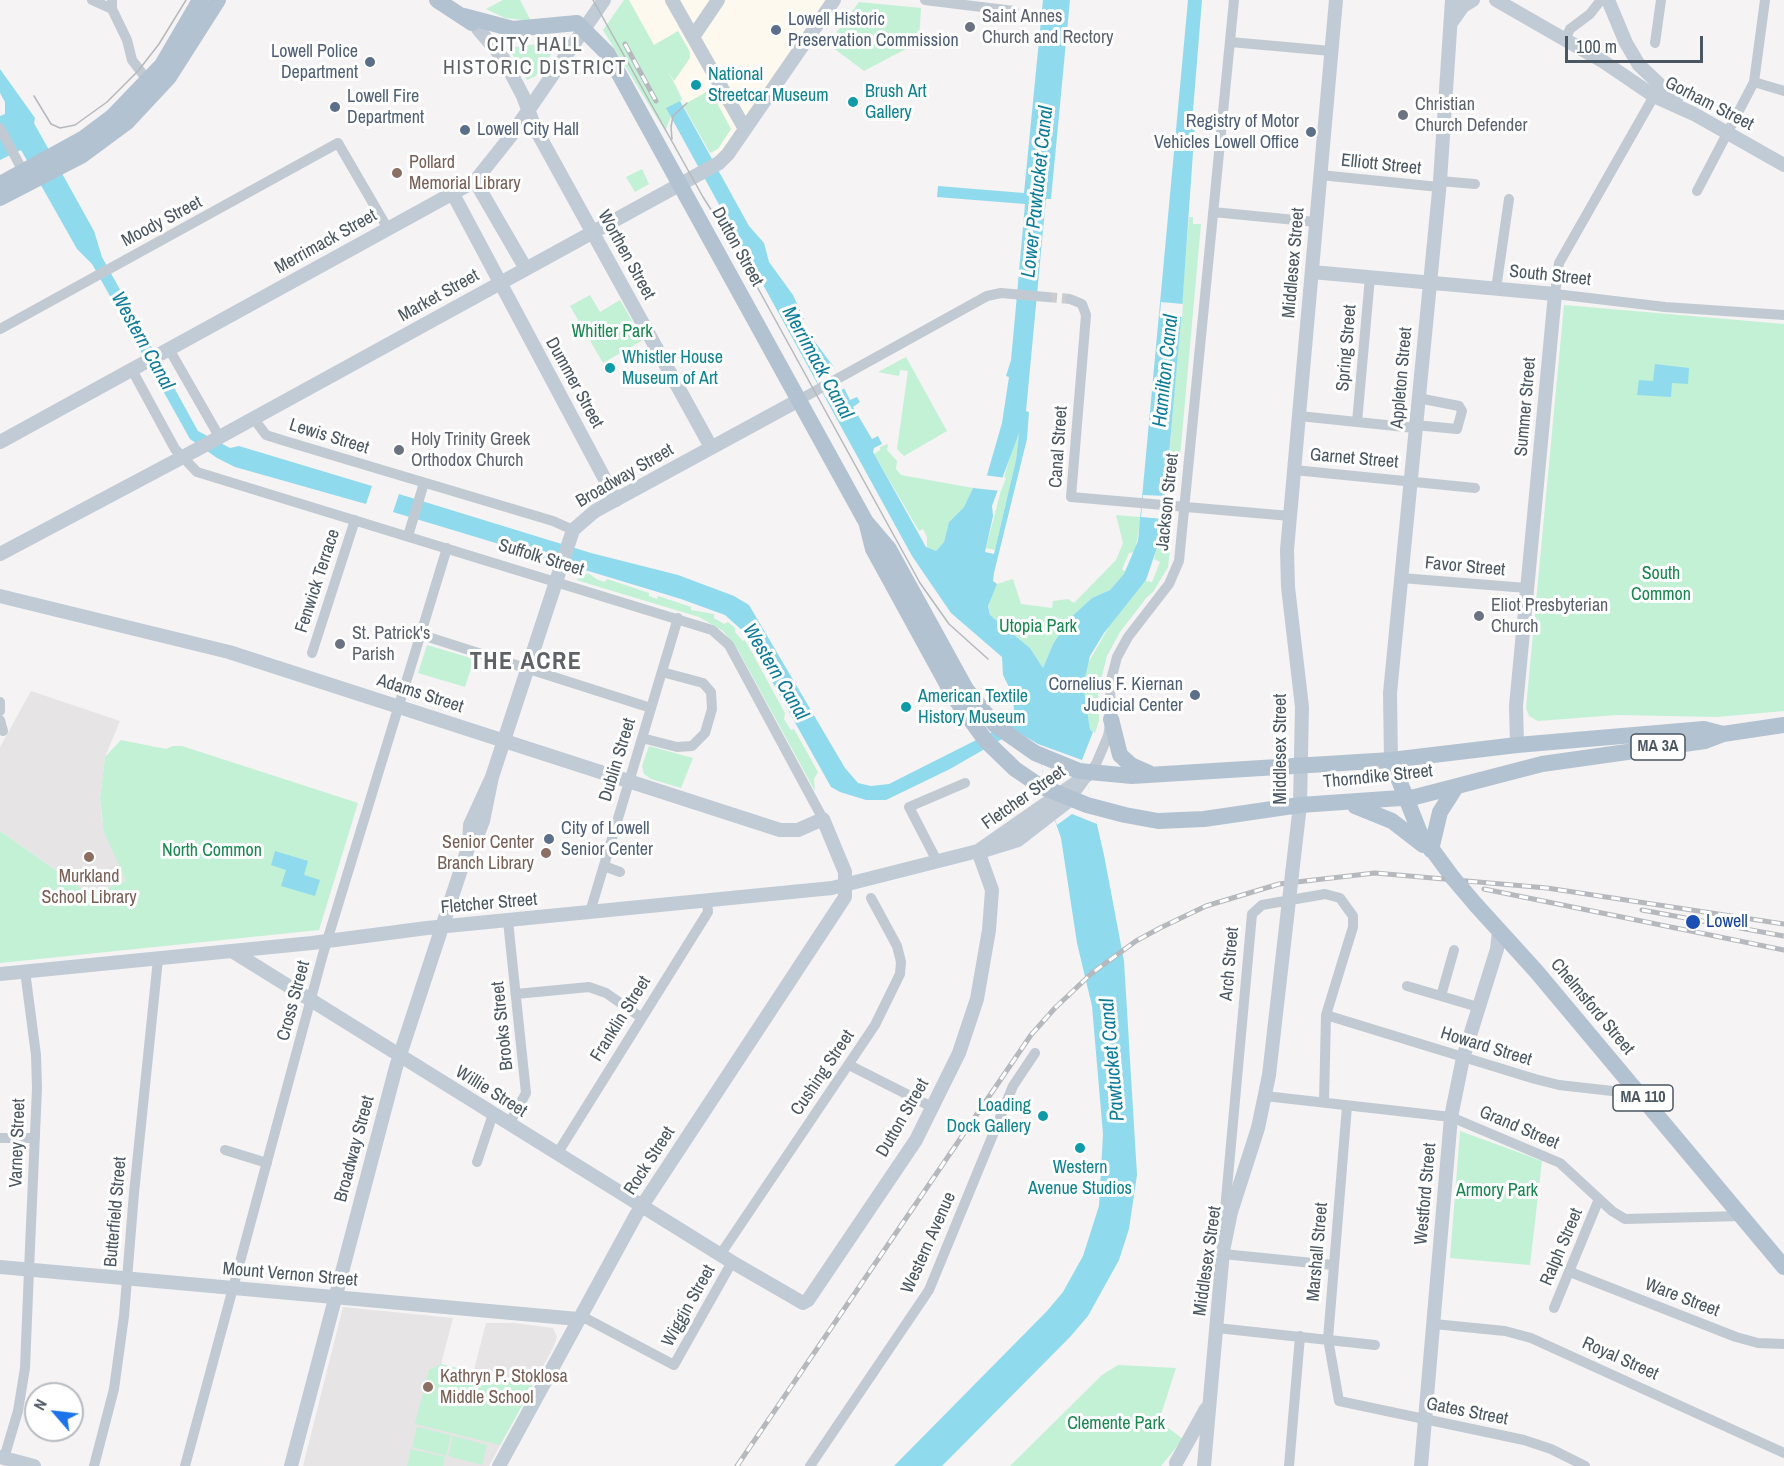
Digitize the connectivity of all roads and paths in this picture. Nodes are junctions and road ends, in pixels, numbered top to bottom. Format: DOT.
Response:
graph roads {
  1 [pos="92,0"];
  2 [pos="437,0"];
  3 [pos="672,0"];
  4 [pos="718,0"];
  5 [pos="834,0"];
  6 [pos="925,0"];
  7 [pos="1234,0"];
  8 [pos="1336,0"];
  9 [pos="1452,0"];
  10 [pos="1473,0"];
  11 [pos="1496,0"];
  12 [pos="1601,0"];
  13 [pos="1608,0"];
  14 [pos="1661,0"];
  15 [pos="1765,0"];
  16 [pos="602,2"];
  17 [pos="204,3"];
  18 [pos="112,4"];
  19 [pos="1014,11"];
  20 [pos="464,16"];
  21 [pos="1450,25"];
  22 [pos="478,29"];
  23 [pos="584,30"];
  24 [pos="693,37"];
  25 [pos="1565,40"];
  26 [pos="1230,42"];
  27 [pos="1626,43"];
  28 [pos="1655,43"];
  29 [pos="1331,51"];
  30 [pos="1604,62"];
  31 [pos="1754,82"];
  32 [pos="152,86"];
  33 [pos="1784,91"];
  34 [pos="1654,96"];
  35 [pos="529,110"];
  36 [pos="1694,114"];
  37 [pos="0,128"];
  38 [pos="745,129"];
  39 [pos="1726,132"];
  40 [pos="1784,165"];
  41 [pos="30,175"];
  42 [pos="1320,175"];
  43 [pos="475,181"];
  44 [pos="0,184"];
  45 [pos="680,184"];
  46 [pos="1439,184"];
  47 [pos="1475,184"];
  48 [pos="1697,191"];
  49 [pos="453,194"];
  50 [pos="0,198"];
  51 [pos="1509,199"];
  52 [pos="1213,212"];
  53 [pos="1316,222"];
  54 [pos="388,229"];
  55 [pos="593,231"];
  56 [pos="526,269"];
  57 [pos="1312,272"];
  58 [pos="1370,277"];
  59 [pos="1428,282"];
  60 [pos="500,284"];
  61 [pos="1496,289"];
  62 [pos="1555,294"];
  63 [pos="1045,297"];
  64 [pos="1070,298"];
  65 [pos="1784,315"];
  66 [pos="0,329"];
  67 [pos="164,352"];
  68 [pos="136,368"];
  69 [pos="1418,398"];
  70 [pos="799,400"];
  71 [pos="1299,416"];
  72 [pos="254,419"];
  73 [pos="1357,422"];
  74 [pos="1415,427"];
  75 [pos="220,438"];
  76 [pos="0,442"];
  77 [pos="711,447"];
  78 [pos="182,458"];
  79 [pos="1294,470"];
  80 [pos="1410,481"];
  81 [pos="424,483"];
  82 [pos="1475,488"];
  83 [pos="616,500"];
  84 [pos="1185,507"];
  85 [pos="1290,516"];
  86 [pos="355,520"];
  87 [pos="866,522"];
  88 [pos="571,533"];
  89 [pos="408,536"];
  90 [pos="447,548"];
  91 [pos="0,555"];
  92 [pos="557,575"];
  93 [pos="1401,578"];
  94 [pos="1527,588"];
  95 [pos="0,596"];
  96 [pos="678,618"];
  97 [pos="422,635"];
  98 [pos="312,653"];
  99 [pos="526,669"];
  100 [pos="662,672"];
  101 [pos="0,702"];
  102 [pos="398,706"];
  103 [pos="651,708"];
  104 [pos="0,711"];
  105 [pos="1111,719"];
  106 [pos="1784,725"];
  107 [pos="1723,734"];
  108 [pos="642,738"];
  109 [pos="503,740"];
  110 [pos="1517,745"];
  111 [pos="1391,760"];
  112 [pos="1301,767"];
  113 [pos="1086,775"];
  114 [pos="1158,775"];
  115 [pos="629,782"];
  116 [pos="965,783"];
  117 [pos="1456,787"];
  118 [pos="1404,798"];
  119 [pos="1055,800"];
  120 [pos="1339,804"];
  121 [pos="1300,805"];
  122 [pos="823,819"];
  123 [pos="978,850"];
  124 [pos="1431,850"];
  125 [pos="938,863"];
  126 [pos="604,867"];
  127 [pos="620,872"];
  128 [pos="846,885"];
  129 [pos="871,898"];
  130 [pos="707,901"];
  131 [pos="590,912"];
  132 [pos="508,921"];
  133 [pos="442,926"];
  134 [pos="1499,931"];
  135 [pos="328,941"];
  136 [pos="1454,950"];
  137 [pos="232,951"];
  138 [pos="158,959"];
  139 [pos="25,971"];
  140 [pos="0,974"];
  141 [pos="1407,986"];
  142 [pos="516,994"];
  143 [pos="1441,996"];
  144 [pos="311,1001"];
  145 [pos="1478,1007"];
  146 [pos="1326,1015"];
  147 [pos="642,1018"];
  148 [pos="1035,1053"];
  149 [pos="400,1056"];
  150 [pos="1463,1058"];
  151 [pos="849,1065"];
  152 [pos="1639,1094"];
  153 [pos="1265,1096"];
  154 [pos="1324,1102"];
  155 [pos="1347,1106"];
  156 [pos="934,1108"];
  157 [pos="493,1114"];
  158 [pos="1451,1117"];
  159 [pos="509,1124"];
  160 [pos="0,1138"];
  161 [pos="35,1138"];
  162 [pos="225,1150"];
  163 [pos="557,1154"];
  164 [pos="477,1162"];
  165 [pos="267,1163"];
  166 [pos="1599,1199"];
  167 [pos="642,1206"];
  168 [pos="1741,1216"];
  169 [pos="1223,1252"];
  170 [pos="726,1259"];
  171 [pos="1333,1265"];
  172 [pos="0,1267"];
  173 [pos="1784,1267"];
  174 [pos="29,1270"];
  175 [pos="1570,1272"];
  176 [pos="127,1279"];
  177 [pos="233,1288"];
  178 [pos="335,1296"];
  179 [pos="1554,1308"];
  180 [pos="578,1319"];
  181 [pos="1434,1324"];
  182 [pos="1217,1328"];
  183 [pos="1300,1336"];
  184 [pos="1328,1339"];
  185 [pos="1784,1344"];
  186 [pos="1375,1345"];
  187 [pos="1339,1401"];
  188 [pos="1210,1402"];
  189 [pos="1425,1421"];
  190 [pos="1784,1453"];
  191 [pos="2,1457"];
  192 [pos="1204,1461"];
  193 [pos="1174,1464"];
  194 [pos="34,1466"];
  195 [pos="94,1466"];
  196 [pos="185,1466"];
  197 [pos="291,1466"];
  198 [pos="499,1466"];
  199 [pos="810,1466"];
  200 [pos="1289,1466"];
  201 [pos="1421,1466"];
  202 [pos="1585,1466"];
  1 -- 18 [label="street"];
  2 -- 20 [label="main road"];
  3 -- 24 [label="main road"];
  4 -- 24 [label="main road"];
  5 -- 38 [label="main road, Market Street"];
  6 -- 19 [label="street"];
  7 -- 26 [label="street, Jackson Street"];
  8 -- 29 [label="main road, Middlesex Street"];
  9 -- 21 [label="main road, Appleton Street"];
  10 -- 21 [label="main road"];
  11 -- 25 [label="main road, Gorham Street"];
  12 -- 25 [label="street"];
  13 -- 27 [label="main road"];
  14 -- 28 [label="street"];
  15 -- 31 [label="street"];
  16 -- 23 [label="main road, Merrimack Street"];
  17 -- 32 [label="main road"];
  18 -- 32 [label="street"];
  20 -- 22 [label="main road"];
  20 -- 23 [label="main road"];
  21 -- 46 [label="main road, Appleton Street"];
  22 -- 23 [label="main road"];
  22 -- 35 [label="main road, Worthen Street"];
  23 -- 35 [label="main road, Merrimack Street"];
  23 -- 45 [label="main road, Dutton Street"];
  24 -- 38 [label="main road"];
  25 -- 30 [label="main road, Gorham Street"];
  26 -- 29 [label="street"];
  26 -- 52 [label="street, Jackson Street"];
  27 -- 30 [label="main road"];
  27 -- 36 [label="main road"];
  29 -- 42 [label="main road, Middlesex Street"];
  30 -- 34 [label="main road, Gorham Street"];
  31 -- 33 [label="street"];
  31 -- 39 [label="street"];
  32 -- 41 [label="main road"];
  34 -- 36 [label="main road, Gorham Street"];
  34 -- 62 [label="street, Summer Street"];
  35 -- 43 [label="main road, Merrimack Street"];
  35 -- 55 [label="main road, Worthen Street"];
  36 -- 39 [label="main road, Gorham Street"];
  37 -- 41 [label="street"];
  38 -- 45 [label="main road, Market Street"];
  39 -- 40 [label="main road, Gorham Street"];
  39 -- 48 [label="street"];
  41 -- 44 [label="main road"];
  41 -- 50 [label="main road"];
  42 -- 46 [label="street, Elliott Street"];
  42 -- 53 [label="main road, Middlesex Street"];
  43 -- 49 [label="main road, Merrimack Street"];
  43 -- 56 [label="main road"];
  45 -- 55 [label="main road, Market Street"];
  45 -- 70 [label="main road, Dutton Street"];
  46 -- 47 [label="street, Elliott Street"];
  46 -- 59 [label="main road, Appleton Street"];
  49 -- 54 [label="main road, Merrimack Street"];
  49 -- 60 [label="main road, Dummer Street"];
  51 -- 61 [label="street"];
  52 -- 53 [label="street"];
  52 -- 84 [label="street, Jackson Street"];
  53 -- 57 [label="main road, Middlesex Street"];
  54 -- 66 [label="street, Moody Street"];
  54 -- 67 [label="main road, Merrimack Street"];
  55 -- 56 [label="main road, Market Street"];
  55 -- 77 [label="main road, Worthen Street"];
  56 -- 60 [label="main road, Market Street"];
  57 -- 58 [label="main road, South Street"];
  57 -- 71 [label="main road, Middlesex Street"];
  58 -- 59 [label="main road, South Street"];
  58 -- 73 [label="street, Spring Street"];
  59 -- 61 [label="main road, South Street"];
  59 -- 69 [label="main road, Appleton Street"];
  60 -- 72 [label="main road, Market Street"];
  60 -- 83 [label="main road, Dummer Street"];
  61 -- 62 [label="main road, South Street"];
  62 -- 65 [label="street, South Street"];
  62 -- 94 [label="main road, Summer Street"];
  63 -- 70 [label="street"];
  64 -- 84 [label="street, Canal Street"];
  67 -- 68 [label="main road, Merrimack Street"];
  67 -- 75 [label="street"];
  68 -- 76 [label="main road, Merrimack Street"];
  68 -- 78 [label="street, Suffolk Street"];
  69 -- 74 [label="main road, Appleton Street"];
  69 -- 74 [label="street"];
  70 -- 77 [label="main road, Broadway Street"];
  70 -- 87 [label="main road, Dutton Street"];
  71 -- 73 [label="street"];
  71 -- 79 [label="main road, Middlesex Street"];
  72 -- 75 [label="main road, Market Street"];
  72 -- 81 [label="street, Lewis Street"];
  73 -- 74 [label="street"];
  74 -- 80 [label="main road, Appleton Street"];
  75 -- 78 [label="main road, Market Street"];
  77 -- 83 [label="main road, Broadway Street"];
  78 -- 86 [label="street, Suffolk Street"];
  78 -- 91 [label="main road, Market Street"];
  79 -- 80 [label="street, Garnet Street"];
  79 -- 85 [label="main road, Middlesex Street"];
  80 -- 82 [label="street, Garnet Street"];
  80 -- 93 [label="main road, Appleton Street"];
  81 -- 88 [label="street, Lewis Street"];
  81 -- 89 [label="street"];
  83 -- 88 [label="main road, Broadway Street"];
  84 -- 85 [label="street, Canal Street"];
  84 -- 105 [label="street, Jackson Street"];
  85 -- 112 [label="main road, Middlesex Street"];
  86 -- 89 [label="street, Suffolk Street"];
  86 -- 98 [label="street, Fenwick Terrace"];
  87 -- 113 [label="main road, Dutton Street"];
  87 -- 119 [label="main road, Dutton Street"];
  88 -- 92 [label="main road, Broadway Street"];
  89 -- 90 [label="street, Suffolk Street"];
  90 -- 92 [label="street, Suffolk Street"];
  90 -- 97 [label="street, Cross Street"];
  92 -- 96 [label="street, Suffolk Street"];
  92 -- 99 [label="main road, Broadway Street"];
  93 -- 94 [label="street, Favor Street"];
  93 -- 111 [label="main road, Appleton Street"];
  94 -- 110 [label="main road, Summer Street"];
  95 -- 102 [label="main road, Adams Street"];
  96 -- 100 [label="street, Dublin Street"];
  96 -- 122 [label="street, Suffolk Street"];
  97 -- 99 [label="street"];
  97 -- 102 [label="street, Cross Street"];
  99 -- 103 [label="street"];
  99 -- 109 [label="main road, Broadway Street"];
  100 -- 103 [label="street, Dublin Street"];
  100 -- 108 [label="street"];
  101 -- 104 [label="street"];
  102 -- 109 [label="main road, Adams Street"];
  102 -- 135 [label="street, Cross Street"];
  103 -- 108 [label="street, Dublin Street"];
  105 -- 113 [label="street, Jackson Street"];
  105 -- 114 [label="main road"];
  106 -- 107 [label="main road, Thorndike Street / MA 3A"];
  107 -- 110 [label="main road, Thorndike Street"];
  107 -- 117 [label="main road, Thorndike Street / MA 3A"];
  108 -- 115 [label="street, Dublin Street"];
  109 -- 115 [label="main road, Adams Street"];
  109 -- 133 [label="main road, Broadway Street"];
  110 -- 111 [label="main road, Thorndike Street"];
  111 -- 112 [label="main road, Thorndike Street"];
  111 -- 118 [label="main road, Chelmsford Street"];
  112 -- 114 [label="main road, Thorndike Street"];
  112 -- 121 [label="main road, Middlesex Street"];
  113 -- 114 [label="main road, Thorndike Street"];
  113 -- 119 [label="main road, Fletcher Street"];
  115 -- 122 [label="main road, Adams Street"];
  115 -- 126 [label="street, Dublin Street"];
  116 -- 125 [label="street"];
  117 -- 118 [label="main road, Thorndike Street"];
  117 -- 124 [label="main road"];
  118 -- 120 [label="main road, Thorndike Street"];
  118 -- 124 [label="main road, Chelmsford Street"];
  119 -- 121 [label="main road, Thorndike Street"];
  119 -- 123 [label="main road, Fletcher Street"];
  120 -- 121 [label="main road, Thorndike Street"];
  120 -- 124 [label="main road"];
  121 -- 153 [label="main road, Middlesex Street, bridge"];
  122 -- 128 [label="main road, Suffolk Street"];
  123 -- 125 [label="main road, Fletcher Street"];
  123 -- 156 [label="main road, Dutton Street"];
  124 -- 134 [label="main road, Chelmsford Street, bridge"];
  125 -- 128 [label="main road, Fletcher Street"];
  126 -- 127 [label="street"];
  126 -- 131 [label="street, Dublin Street"];
  128 -- 130 [label="main road, Fletcher Street"];
  128 -- 167 [label="main road, Rock Street"];
  129 -- 151 [label="street, Cushing Street"];
  130 -- 131 [label="main road, Fletcher Street"];
  130 -- 147 [label="street, Franklin Street"];
  131 -- 132 [label="main road, Fletcher Street"];
  132 -- 133 [label="main road, Fletcher Street"];
  132 -- 142 [label="street, Brooks Street"];
  133 -- 135 [label="main road, Fletcher Street"];
  133 -- 149 [label="main road, Broadway Street"];
  134 -- 145 [label="main road, Westford Street"];
  134 -- 152 [label="main road, Chelmsford Street / MA 110"];
  135 -- 137 [label="main road, Fletcher Street"];
  135 -- 144 [label="street, Cross Street"];
  136 -- 143 [label="street"];
  137 -- 138 [label="main road, Fletcher Street"];
  137 -- 144 [label="main road, Willie Street"];
  138 -- 139 [label="main road, Fletcher Street"];
  138 -- 176 [label="street, Butterfield Street"];
  139 -- 140 [label="main road, Fletcher Street"];
  139 -- 161 [label="street, Varney Street"];
  141 -- 143 [label="street"];
  142 -- 147 [label="street"];
  142 -- 159 [label="street, Brooks Street"];
  143 -- 145 [label="street"];
  144 -- 149 [label="main road, Willie Street"];
  144 -- 165 [label="street, Cross Street"];
  145 -- 150 [label="main road, Westford Street"];
  146 -- 150 [label="street, Howard Street"];
  146 -- 154 [label="street, Arch Street"];
  146 -- 169 [label="street, Arch Street"];
  147 -- 163 [label="street, Franklin Street"];
  148 -- 199 [label="street, Western Avenue"];
  149 -- 157 [label="main road, Willie Street"];
  149 -- 178 [label="main road, Broadway Street"];
  150 -- 152 [label="street, Howard Street"];
  150 -- 158 [label="main road, Westford Street"];
  151 -- 156 [label="street"];
  151 -- 170 [label="street, Cushing Street"];
  152 -- 168 [label="main road, Chelmsford Street / MA 110"];
  153 -- 154 [label="street, Grand Street"];
  153 -- 169 [label="main road, Middlesex Street"];
  154 -- 155 [label="street, Grand Street"];
  155 -- 158 [label="street, Grand Street"];
  155 -- 171 [label="street, Marshall Street"];
  156 -- 170 [label="main road, Dutton Street"];
  157 -- 159 [label="main road, Willie Street"];
  157 -- 164 [label="street"];
  158 -- 166 [label="street, Grand Street"];
  158 -- 181 [label="main road, Westford Street"];
  159 -- 163 [label="main road, Willie Street"];
  160 -- 161 [label="street"];
  161 -- 174 [label="street, Varney Street"];
  162 -- 165 [label="street"];
  163 -- 167 [label="main road, Willie Street"];
  165 -- 177 [label="street, Cross Street"];
  166 -- 168 [label="street, Grand Street"];
  166 -- 175 [label="street, Ralph Street"];
  167 -- 170 [label="main road, Willie Street"];
  167 -- 180 [label="main road, Rock Street"];
  168 -- 173 [label="main road, Chelmsford Street / MA 110"];
  169 -- 171 [label="street"];
  169 -- 182 [label="main road, Middlesex Street"];
  170 -- 180 [label="street, Wiggin Street"];
  171 -- 184 [label="street, Marshall Street"];
  172 -- 174 [label="main road, Mount Vernon Street"];
  174 -- 176 [label="main road, Mount Vernon Street"];
  174 -- 191 [label="street, Varney Street"];
  175 -- 179 [label="street, Ralph Street"];
  175 -- 185 [label="street, Ware Street"];
  176 -- 177 [label="main road, Mount Vernon Street"];
  176 -- 195 [label="street, Butterfield Street"];
  177 -- 178 [label="main road, Mount Vernon Street"];
  177 -- 196 [label="street, Cross Street"];
  178 -- 180 [label="main road, Mount Vernon Street"];
  178 -- 197 [label="main road, Broadway Street"];
  180 -- 198 [label="main road, Rock Street"];
  181 -- 189 [label="main road, Westford Street"];
  181 -- 190 [label="street, Royal Street"];
  182 -- 183 [label="street"];
  182 -- 188 [label="main road, Middlesex Street"];
  183 -- 184 [label="street"];
  183 -- 200 [label="street"];
  184 -- 186 [label="street"];
  184 -- 187 [label="street, Marshall Street"];
  187 -- 189 [label="street, Gates Street"];
  188 -- 192 [label="main road, Middlesex Street"];
  188 -- 193 [label="main road"];
  189 -- 201 [label="main road, Westford Street"];
  189 -- 202 [label="street, Gates Street"];
  191 -- 194 [label="main road"];
  192 -- 193 [label="main road, Middlesex Street"];
}
